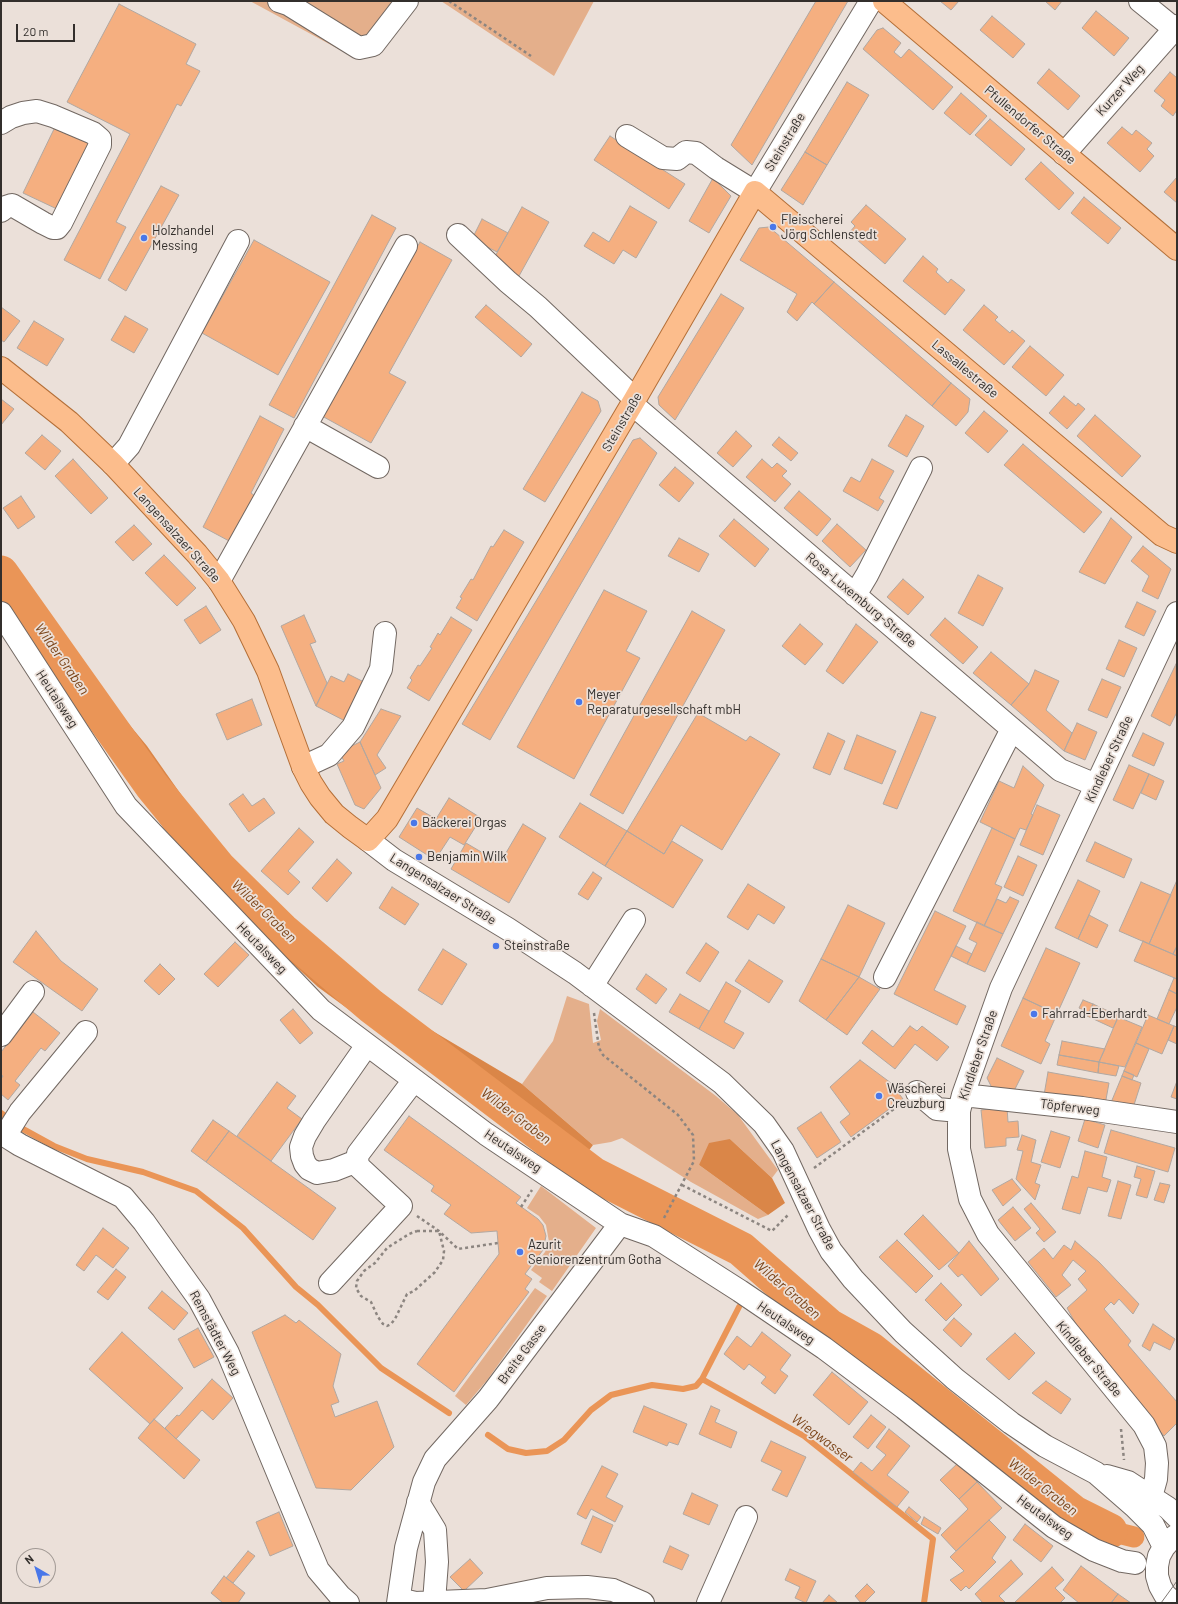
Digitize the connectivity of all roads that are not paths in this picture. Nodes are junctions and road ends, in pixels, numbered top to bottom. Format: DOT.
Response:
graph roads {
  1 [pos="279,1"];
  2 [pos="407,1"];
  3 [pos="871,1"];
  4 [pos="884,1"];
  5 [pos="1140,1"];
  6 [pos="1176,29"];
  7 [pos="1,123"];
  8 [pos="627,136"];
  9 [pos="1064,154"];
  10 [pos="755,192"];
  11 [pos="1,211"];
  12 [pos="458,235"];
  13 [pos="238,241"];
  14 [pos="406,246"];
  15 [pos="1177,248"];
  16 [pos="1,368"];
  17 [pos="634,402"];
  18 [pos="305,426"];
  19 [pos="113,464"];
  20 [pos="378,467"];
  21 [pos="921,468"];
  22 [pos="1177,542"];
  23 [pos="219,581"];
  24 [pos="855,595"];
  25 [pos="1,613"];
  26 [pos="1177,613"];
  27 [pos="385,633"];
  28 [pos="1012,729"];
  29 [pos="303,768"];
  30 [pos="1096,785"];
  31 [pos="368,840"];
  32 [pos="634,920"];
  33 [pos="885,977"];
  34 [pos="592,986"];
  35 [pos="33,992"];
  36 [pos="86,1032"];
  37 [pos="1,1036"];
  38 [pos="367,1044"];
  39 [pos="414,1080"];
  40 [pos="917,1092"];
  41 [pos="961,1103"];
  42 [pos="1177,1122"];
  43 [pos="10,1126"];
  44 [pos="356,1161"];
  45 [pos="620,1224"];
  46 [pos="330,1283"];
  47 [pos="1096,1473"];
  48 [pos="421,1492"];
  49 [pos="1151,1497"];
  50 [pos="746,1517"];
  51 [pos="1177,1517"];
  52 [pos="1170,1541"];
  53 [pos="1135,1563"];
  54 [pos="341,1601"];
  55 [pos="399,1601"];
  56 [pos="434,1602"];
  57 [pos="644,1603"];
  58 [pos="708,1603"];
  59 [pos="1174,1603"];
  1 -- 2 [label="street"];
  3 -- 10 [label="street, Steinstraße"];
  4 -- 9 [label="main road, Pfullendorfer Straße"];
  5 -- 6 [label="street"];
  6 -- 9 [label="street, Kurzer Weg"];
  7 -- 11 [label="street"];
  8 -- 10 [label="street"];
  9 -- 15 [label="main road, Pfullendorfer Straße"];
  10 -- 17 [label="main road, Steinstraße"];
  10 -- 22 [label="main road, Lassallestraße"];
  12 -- 17 [label="street, Rosa-Luxemburg-Straße"];
  13 -- 19 [label="street"];
  14 -- 18 [label="street"];
  16 -- 19 [label="main road, Langensalzaer Straße"];
  17 -- 24 [label="street, Rosa-Luxemburg-Straße"];
  17 -- 31 [label="main road, Steinstraße"];
  18 -- 20 [label="street"];
  18 -- 23 [label="street"];
  19 -- 23 [label="main road, Langensalzaer Straße"];
  21 -- 24 [label="street"];
  23 -- 29 [label="main road, Langensalzaer Straße"];
  24 -- 28 [label="street, Rosa-Luxemburg-Straße"];
  25 -- 38 [label="street, Heutalsweg"];
  26 -- 30 [label="street, Kindleber Straße"];
  27 -- 29 [label="street"];
  28 -- 30 [label="street, Rosa-Luxemburg-Straße"];
  28 -- 33 [label="street"];
  29 -- 31 [label="main road, Langensalzaer Straße"];
  30 -- 41 [label="street, Kindleber Straße"];
  31 -- 34 [label="street, Langensalzaer Straße"];
  32 -- 34 [label="street"];
  34 -- 47 [label="street, Langensalzaer Straße"];
  35 -- 37 [label="street"];
  36 -- 43 [label="street"];
  38 -- 39 [label="street, Heutalsweg"];
  38 -- 44 [label="street"];
  39 -- 44 [label="street"];
  39 -- 45 [label="street, Heutalsweg"];
  40 -- 41 [label="street, Töpferweg"];
  41 -- 42 [label="street, Töpferweg"];
  41 -- 49 [label="street, Kindleber Straße"];
  43 -- 54 [label="street, Remstädter Weg"];
  44 -- 46 [label="street"];
  45 -- 48 [label="street, Breite Gasse"];
  45 -- 53 [label="street, Heutalsweg"];
  47 -- 49 [label="street, Langensalzaer Straße"];
  47 -- 52 [label="street, Langensalzaer Straße"];
  48 -- 55 [label="street, Breite Gasse"];
  48 -- 56 [label="street"];
  49 -- 51 [label="street, Langensalzaer Straße"];
  50 -- 58 [label="street"];
  52 -- 59 [label="street"];
  55 -- 56 [label="street"];
  56 -- 57 [label="street"];
}
